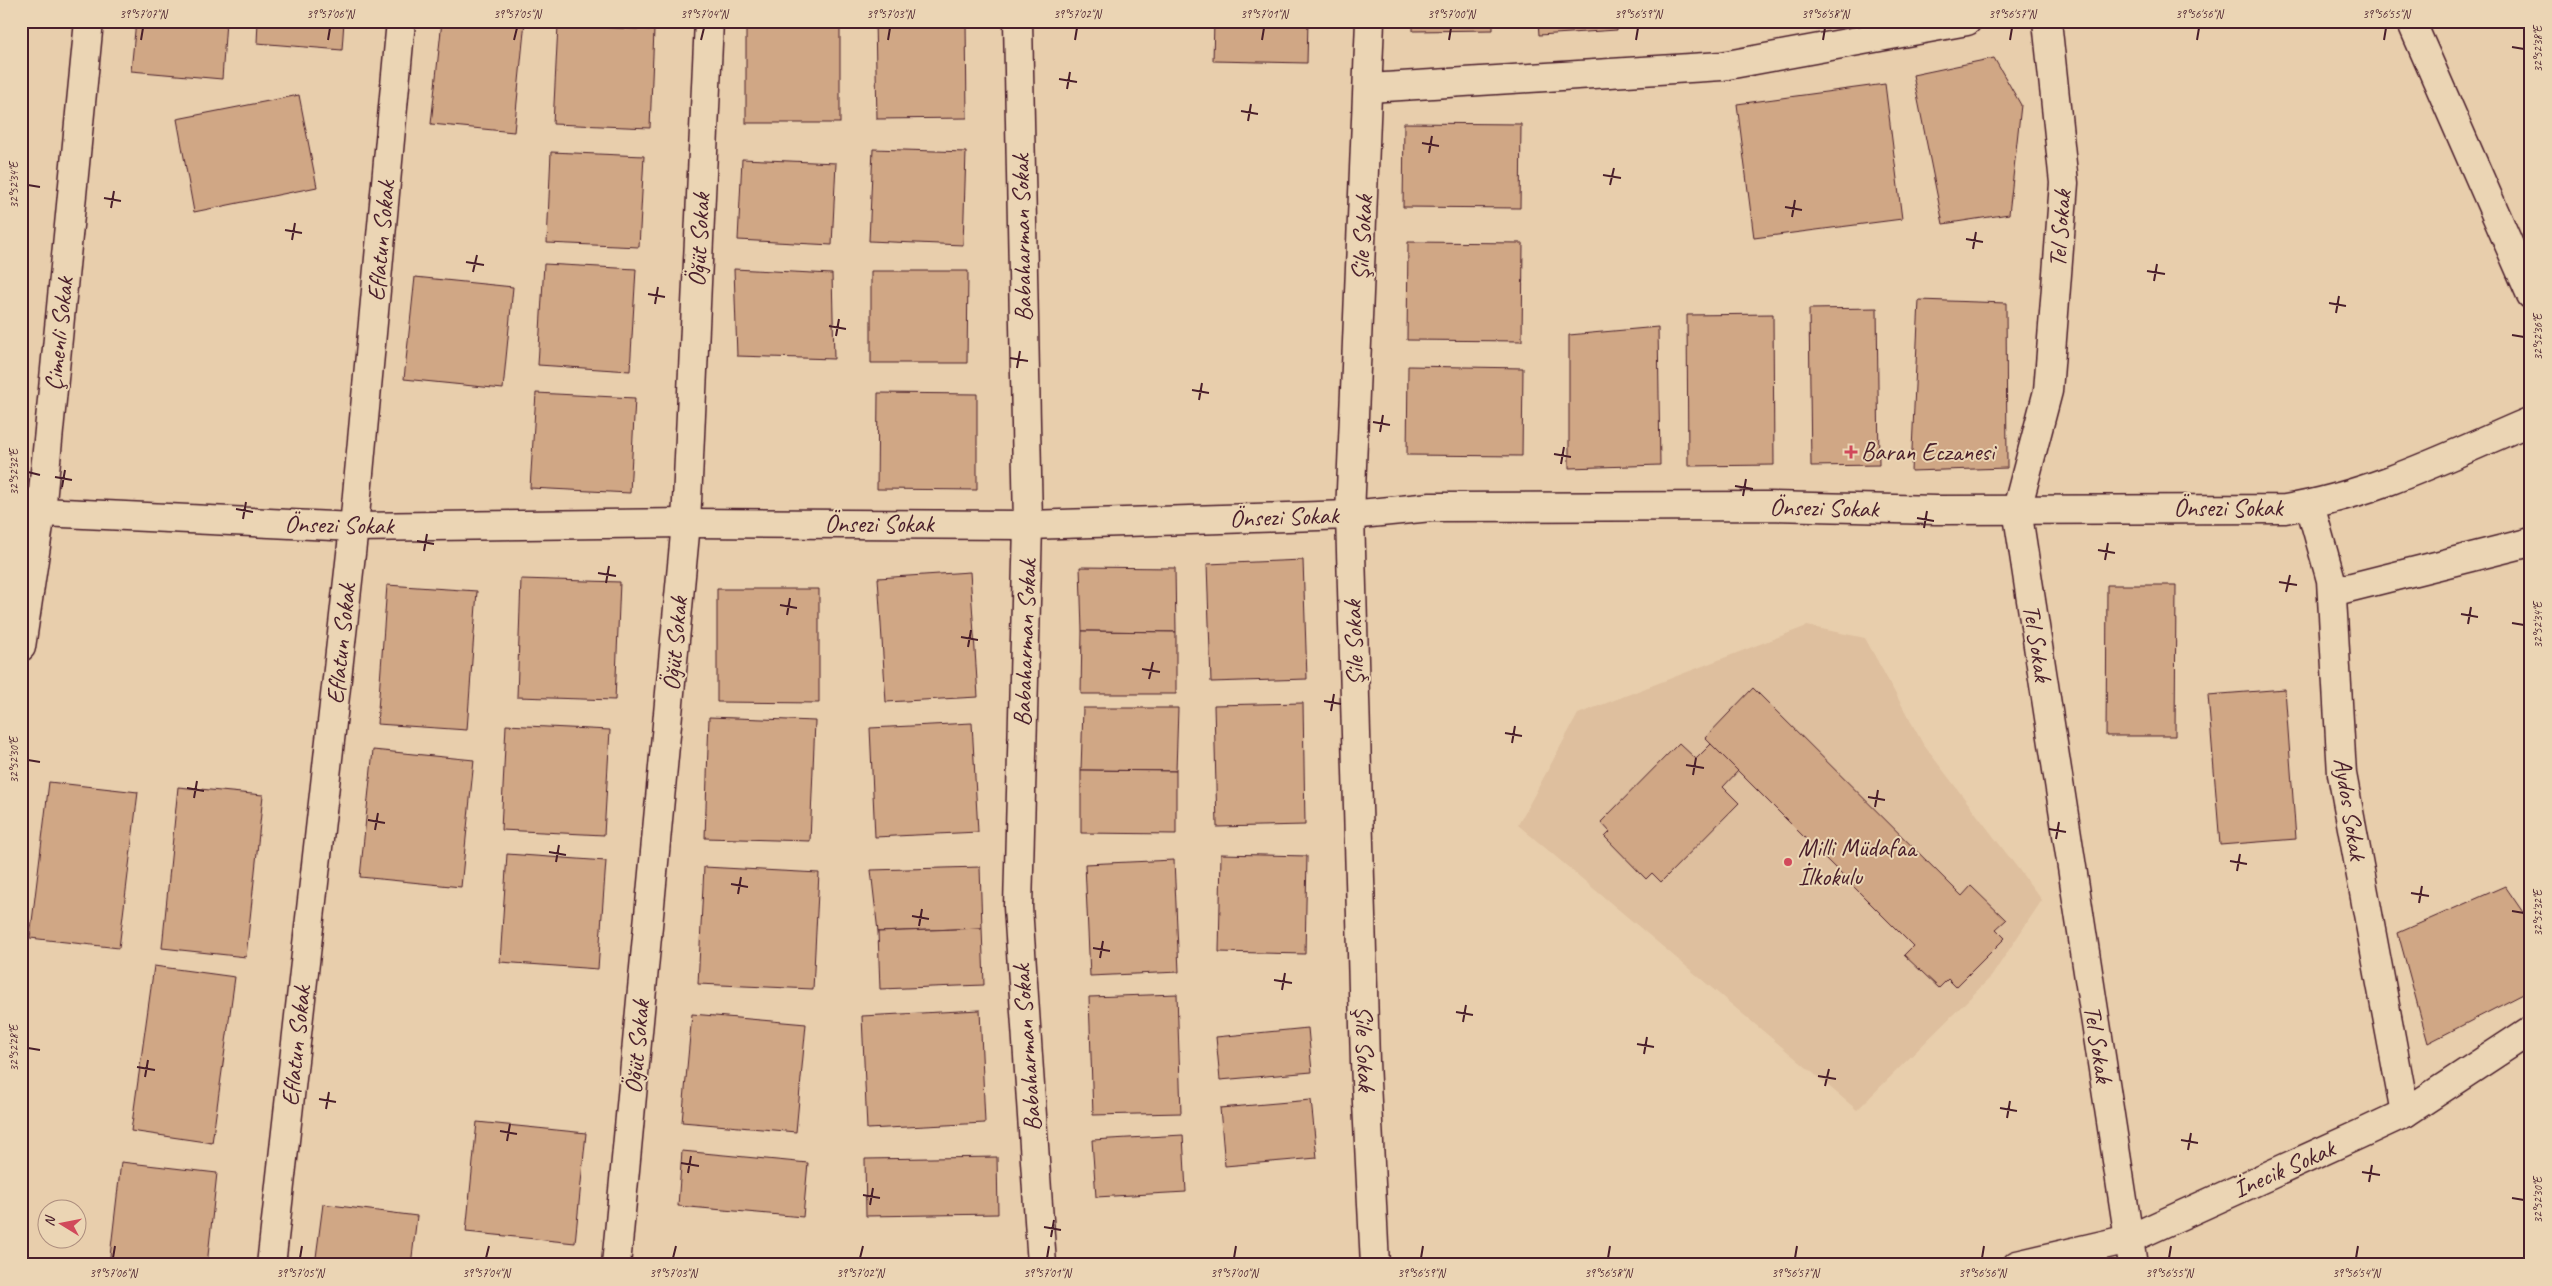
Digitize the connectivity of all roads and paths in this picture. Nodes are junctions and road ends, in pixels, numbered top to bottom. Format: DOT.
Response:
graph roads {
  1 [pos="89,21"];
  2 [pos="401,21"];
  3 [pos="709,21"];
  4 [pos="1018,21"];
  5 [pos="1370,21"];
  6 [pos="1967,21"];
  7 [pos="2047,21"];
  8 [pos="2411,21"];
  9 [pos="1369,88"];
  10 [pos="2531,295"];
  11 [pos="2531,421"];
  12 [pos="2310,505"];
  13 [pos="2017,509"];
  14 [pos="31,512"];
  15 [pos="1350,515"];
  16 [pos="686,523"];
  17 [pos="1028,525"];
  18 [pos="354,527"];
  19 [pos="2531,542"];
  20 [pos="2332,592"];
  21 [pos="21,647"];
  22 [pos="2531,1031"];
  23 [pos="2405,1113"];
  24 [pos="2131,1252"];
  25 [pos="271,1265"];
  26 [pos="616,1265"];
  27 [pos="1042,1265"];
  28 [pos="1375,1265"];
  29 [pos="2017,1265"];
  1 -- 14 [label="street, Çimenli Sokak"];
  2 -- 18 [label="street, Eflatun Sokak"];
  3 -- 16 [label="street, Öğüt Sokak"];
  4 -- 17 [label="street, Babaharman Sokak"];
  5 -- 9 [label="street, Şile Sokak"];
  6 -- 9 [label="street"];
  7 -- 13 [label="street, Tel Sokak"];
  8 -- 10 [label="street"];
  9 -- 15 [label="street, Şile Sokak"];
  11 -- 12 [label="street, Önsezi Sokak"];
  12 -- 13 [label="street, Önsezi Sokak"];
  12 -- 20 [label="street, Aydos Sokak"];
  13 -- 15 [label="street, Önsezi Sokak"];
  13 -- 24 [label="street, Tel Sokak"];
  14 -- 18 [label="street, Önsezi Sokak"];
  14 -- 21 [label="street, Çimenli Sokak"];
  15 -- 17 [label="street, Önsezi Sokak"];
  15 -- 28 [label="street, Şile Sokak"];
  16 -- 17 [label="street, Önsezi Sokak"];
  16 -- 18 [label="street, Önsezi Sokak"];
  16 -- 26 [label="street, Öğüt Sokak"];
  17 -- 27 [label="street, Babaharman Sokak"];
  18 -- 25 [label="street, Eflatun Sokak"];
  19 -- 20 [label="street"];
  20 -- 23 [label="street, Aydos Sokak"];
  22 -- 23 [label="street, İnecik Sokak"];
  23 -- 24 [label="street, İnecik Sokak"];
  24 -- 29 [label="street, İnecik Sokak"];
}
